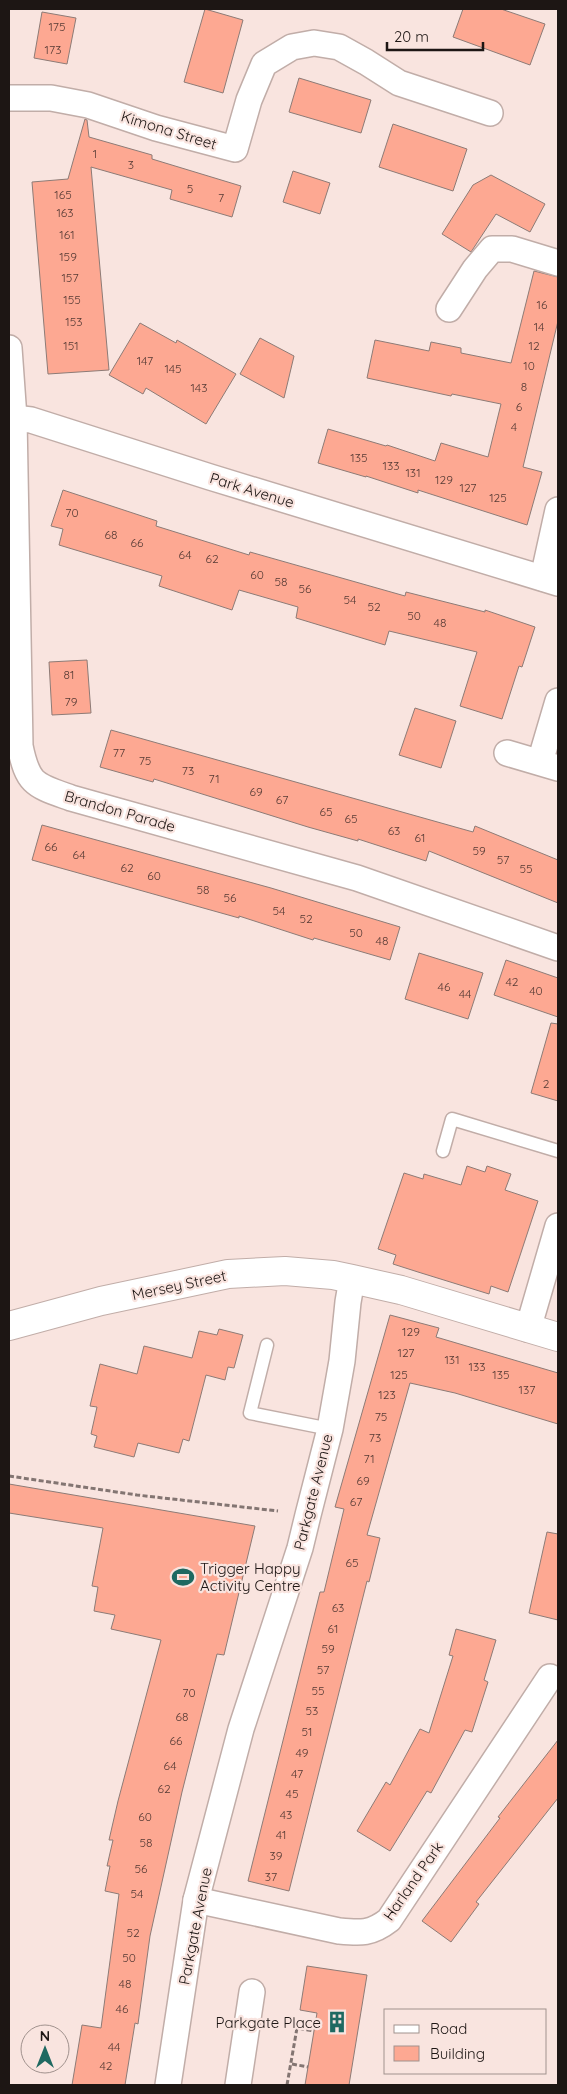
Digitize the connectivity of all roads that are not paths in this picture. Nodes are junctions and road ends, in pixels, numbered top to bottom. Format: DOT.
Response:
graph roads {
  1 [pos="9,98"];
  2 [pos="490,114"];
  3 [pos="558,263"];
  4 [pos="449,309"];
  5 [pos="9,348"];
  6 [pos="14,418"];
  7 [pos="558,510"];
  8 [pos="550,581"];
  9 [pos="558,701"];
  10 [pos="507,753"];
  11 [pos="549,765"];
  12 [pos="558,948"];
  13 [pos="558,1150"];
  14 [pos="443,1151"];
  15 [pos="558,1226"];
  16 [pos="352,1279"];
  17 [pos="9,1326"];
  18 [pos="528,1328"];
  19 [pos="558,1337"];
  20 [pos="267,1345"];
  21 [pos="330,1429"];
  22 [pos="550,1678"];
  23 [pos="196,1900"];
  24 [pos="252,1992"];
  25 [pos="168,2085"];
  26 [pos="238,2085"];
  1 -- 2 [label="street, Kimona Street"];
  3 -- 4 [label="street"];
  5 -- 6 [label="street"];
  6 -- 8 [label="street, Park Avenue"];
  6 -- 12 [label="street, Brandon Parade"];
  7 -- 8 [label="street"];
  9 -- 11 [label="street"];
  10 -- 11 [label="street"];
  13 -- 14 [label="lane"];
  15 -- 18 [label="street"];
  16 -- 17 [label="street, Mersey Street"];
  16 -- 18 [label="street"];
  16 -- 21 [label="street, Parkgate Avenue"];
  18 -- 19 [label="street"];
  20 -- 21 [label="lane"];
  21 -- 23 [label="street, Parkgate Avenue"];
  22 -- 23 [label="street, Harland Park"];
  23 -- 25 [label="street, Parkgate Avenue"];
  24 -- 26 [label="street"];
}
